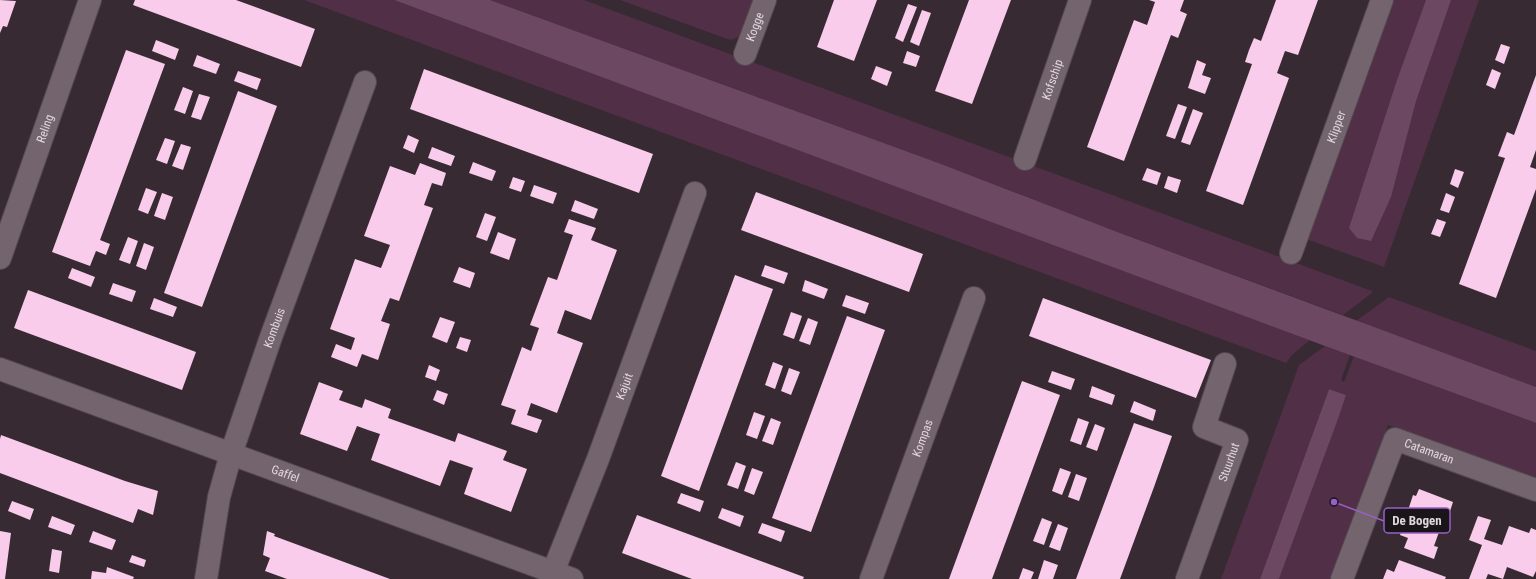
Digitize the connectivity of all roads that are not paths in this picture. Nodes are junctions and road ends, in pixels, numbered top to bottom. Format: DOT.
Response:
graph roads {
  1 [pos="90,0"];
  2 [pos="765,0"];
  3 [pos="1080,0"];
  4 [pos="1382,0"];
  5 [pos="745,54"];
  6 [pos="365,82"];
  7 [pos="1025,159"];
  8 [pos="695,193"];
  9 [pos="1291,253"];
  10 [pos="0,258"];
  11 [pos="974,298"];
  12 [pos="1226,364"];
  13 [pos="0,369"];
  14 [pos="231,454"];
  15 [pos="1536,490"];
  16 [pos="559,577"];
  17 [pos="206,579"];
  18 [pos="871,579"];
  19 [pos="1187,579"];
  20 [pos="1342,579"];
  1 -- 10 [label="street, Reling"];
  2 -- 5 [label="street, Kogge"];
  3 -- 7 [label="street, Kofschip"];
  4 -- 9 [label="street, Klipper"];
  6 -- 14 [label="street, Kombuis"];
  8 -- 16 [label="street, Kajuit"];
  11 -- 18 [label="street, Kompas"];
  12 -- 19 [label="street, Stuurhut"];
  13 -- 14 [label="street, Gaffel"];
  14 -- 16 [label="street, Gaffel"];
  14 -- 17 [label="street, Kombuis"];
  15 -- 20 [label="street, Catamaran"];
}
